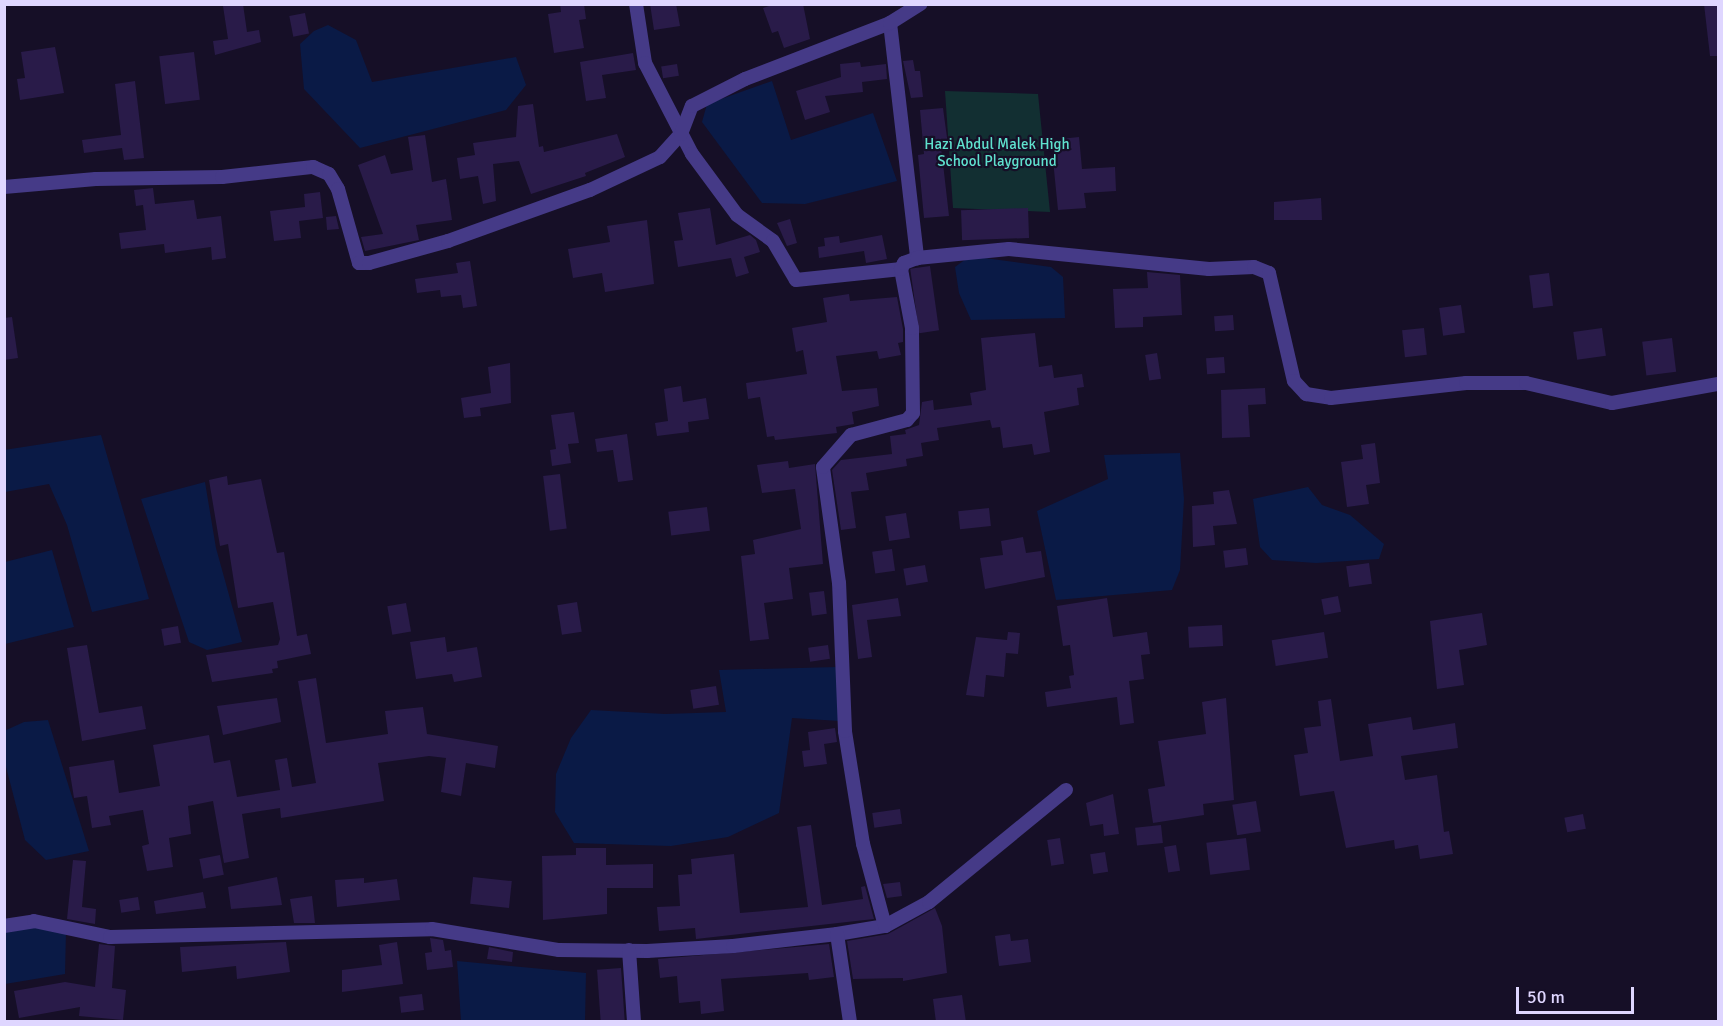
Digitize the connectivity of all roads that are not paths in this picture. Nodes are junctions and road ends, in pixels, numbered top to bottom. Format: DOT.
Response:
graph roads {
  1 [pos="636,4"];
  2 [pos="920,4"];
  3 [pos="890,23"];
  4 [pos="681,134"];
  5 [pos="4,187"];
  6 [pos="917,258"];
  7 [pos="902,269"];
  8 [pos="1719,384"];
  9 [pos="1066,790"];
  10 [pos="4,926"];
  11 [pos="885,926"];
  12 [pos="837,934"];
  13 [pos="628,950"];
  14 [pos="634,1022"];
  15 [pos="850,1022"];
  1 -- 4 [label="street"];
  2 -- 3 [label="street"];
  3 -- 4 [label="street"];
  3 -- 6 [label="street"];
  4 -- 5 [label="street"];
  4 -- 7 [label="street"];
  6 -- 7 [label="street"];
  6 -- 8 [label="street"];
  7 -- 11 [label="street"];
  9 -- 11 [label="street"];
  10 -- 13 [label="street"];
  11 -- 12 [label="street"];
  12 -- 13 [label="street"];
  12 -- 15 [label="street"];
  13 -- 14 [label="street"];
}
